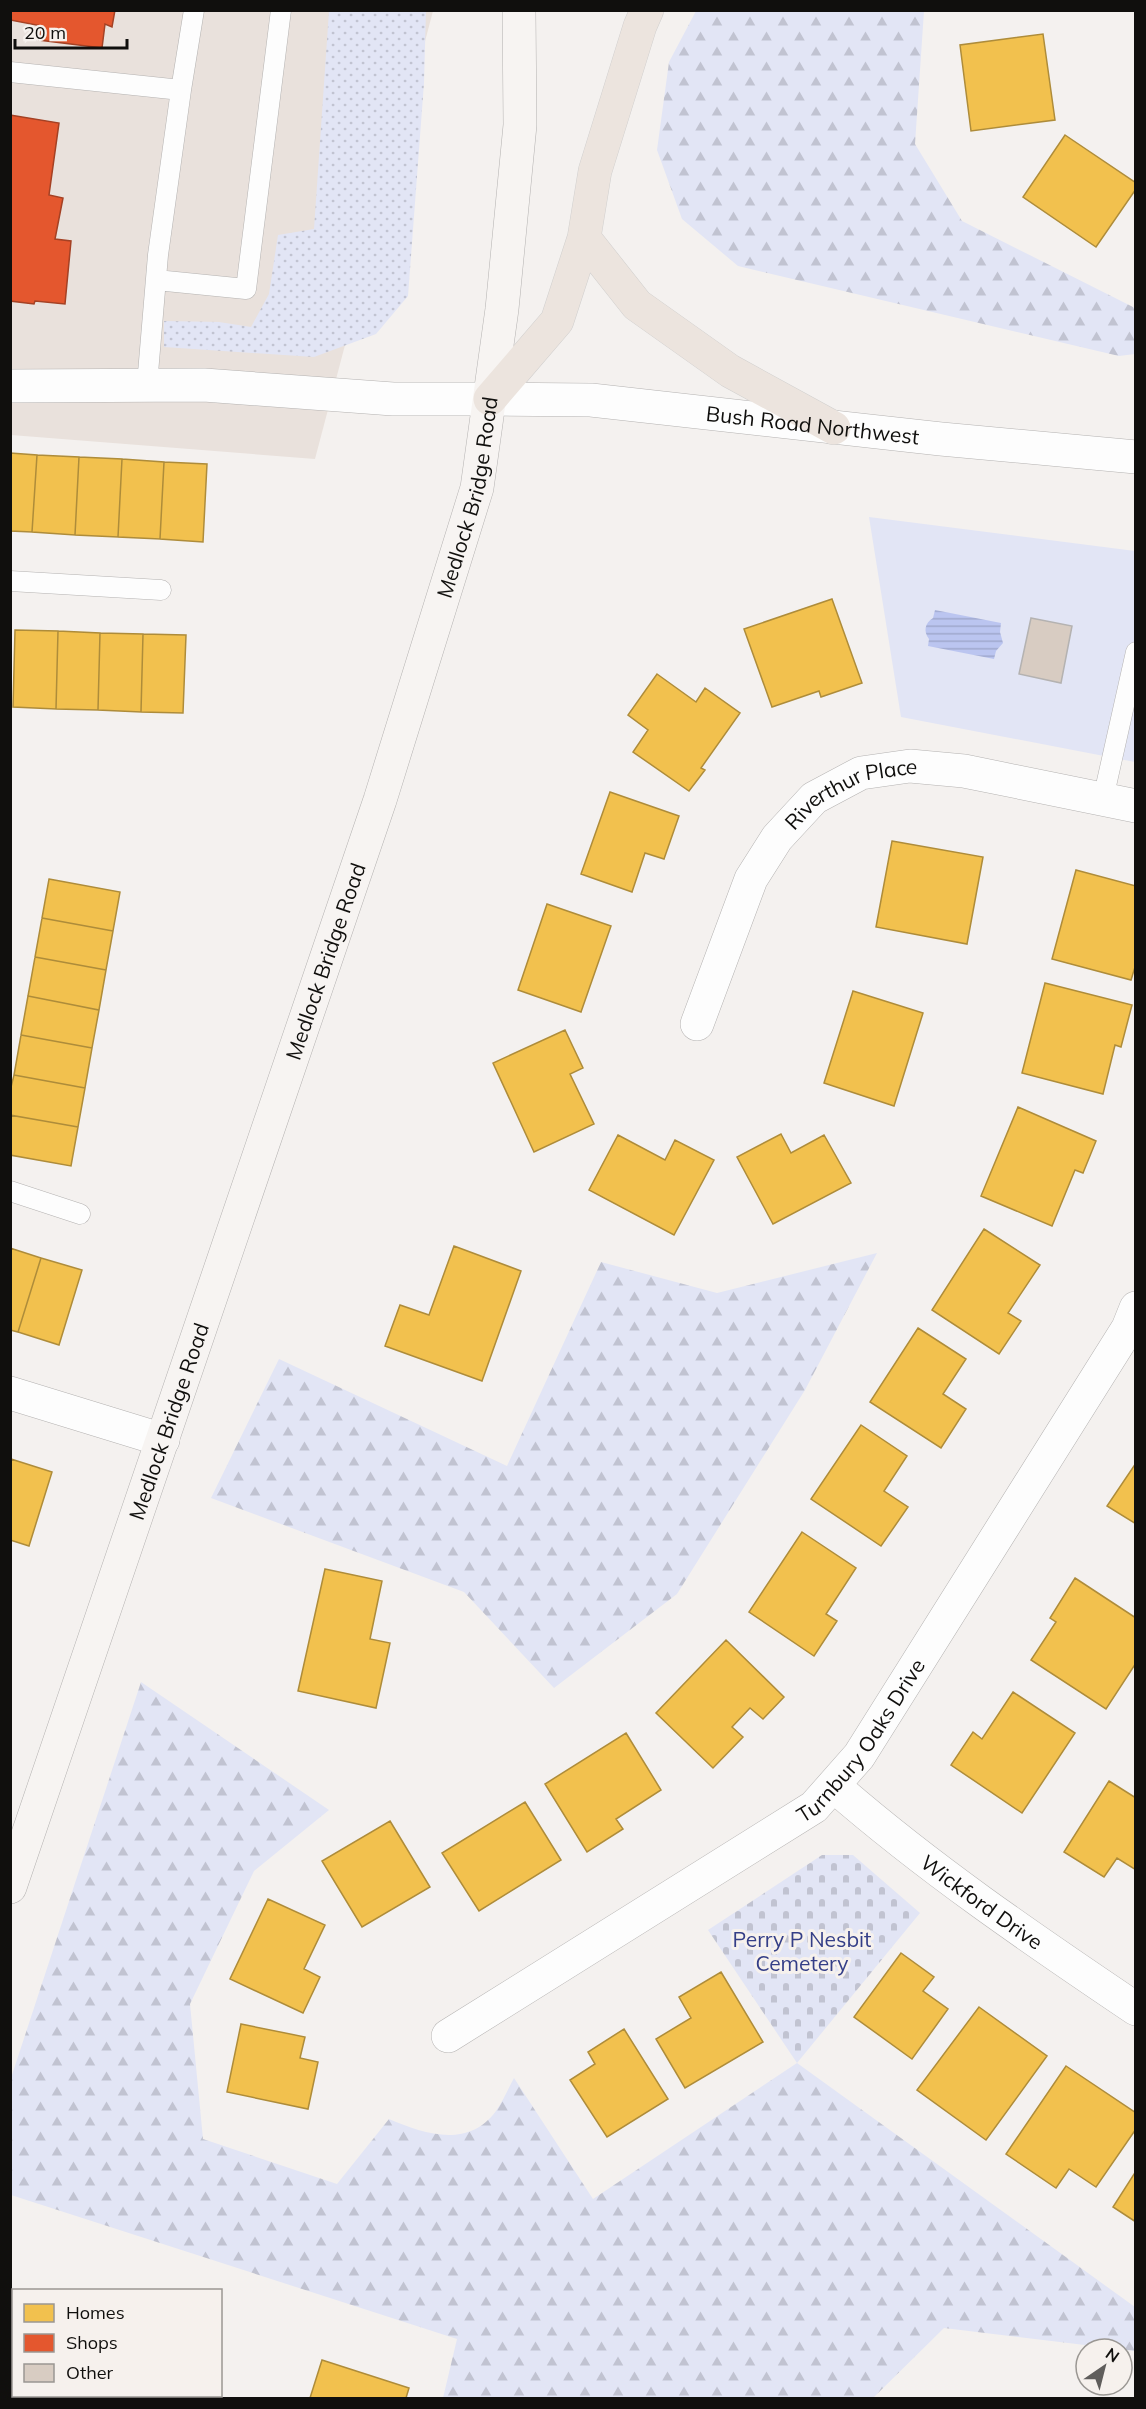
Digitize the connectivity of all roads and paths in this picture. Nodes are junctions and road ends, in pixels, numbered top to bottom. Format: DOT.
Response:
graph roads {
  1 [pos="194,10"];
  2 [pos="280,10"];
  3 [pos="519,10"];
  4 [pos="647,10"];
  5 [pos="10,72"];
  6 [pos="181,90"];
  7 [pos="584,238"];
  8 [pos="156,280"];
  9 [pos="147,385"];
  10 [pos="10,386"];
  11 [pos="490,399"];
  12 [pos="834,428"];
  13 [pos="1136,457"];
  14 [pos="10,581"];
  15 [pos="160,590"];
  16 [pos="1136,652"];
  17 [pos="1103,799"];
  18 [pos="1136,806"];
  19 [pos="697,1024"];
  20 [pos="10,1191"];
  21 [pos="80,1214"];
  22 [pos="1133,1323"];
  23 [pos="10,1393"];
  24 [pos="163,1440"];
  25 [pos="834,1786"];
  26 [pos="10,1887"];
  27 [pos="1136,2009"];
  28 [pos="448,2036"];
  1 -- 6 [label="lane"];
  2 -- 8 [label="lane"];
  3 -- 11 [label="main road, Medlock Bridge Road"];
  4 -- 7 [label="highway"];
  5 -- 6 [label="lane"];
  6 -- 8 [label="lane"];
  7 -- 11 [label="highway"];
  7 -- 12 [label="highway"];
  8 -- 9 [label="lane"];
  9 -- 10 [label="street, Bush Road Northwest"];
  9 -- 11 [label="street, Bush Road Northwest"];
  11 -- 12 [label="street, Bush Road Northwest"];
  11 -- 24 [label="main road, Medlock Bridge Road"];
  12 -- 13 [label="street, Bush Road Northwest"];
  14 -- 15 [label="lane"];
  16 -- 17 [label="lane"];
  17 -- 18 [label="street, Riverthur Place"];
  17 -- 19 [label="street, Riverthur Place"];
  20 -- 21 [label="lane"];
  22 -- 25 [label="street, Turnbury Oaks Drive"];
  23 -- 24 [label="street"];
  24 -- 26 [label="main road, Medlock Bridge Road"];
  25 -- 27 [label="street, Wickford Drive"];
  25 -- 28 [label="street, Turnbury Oaks Drive"];
}
